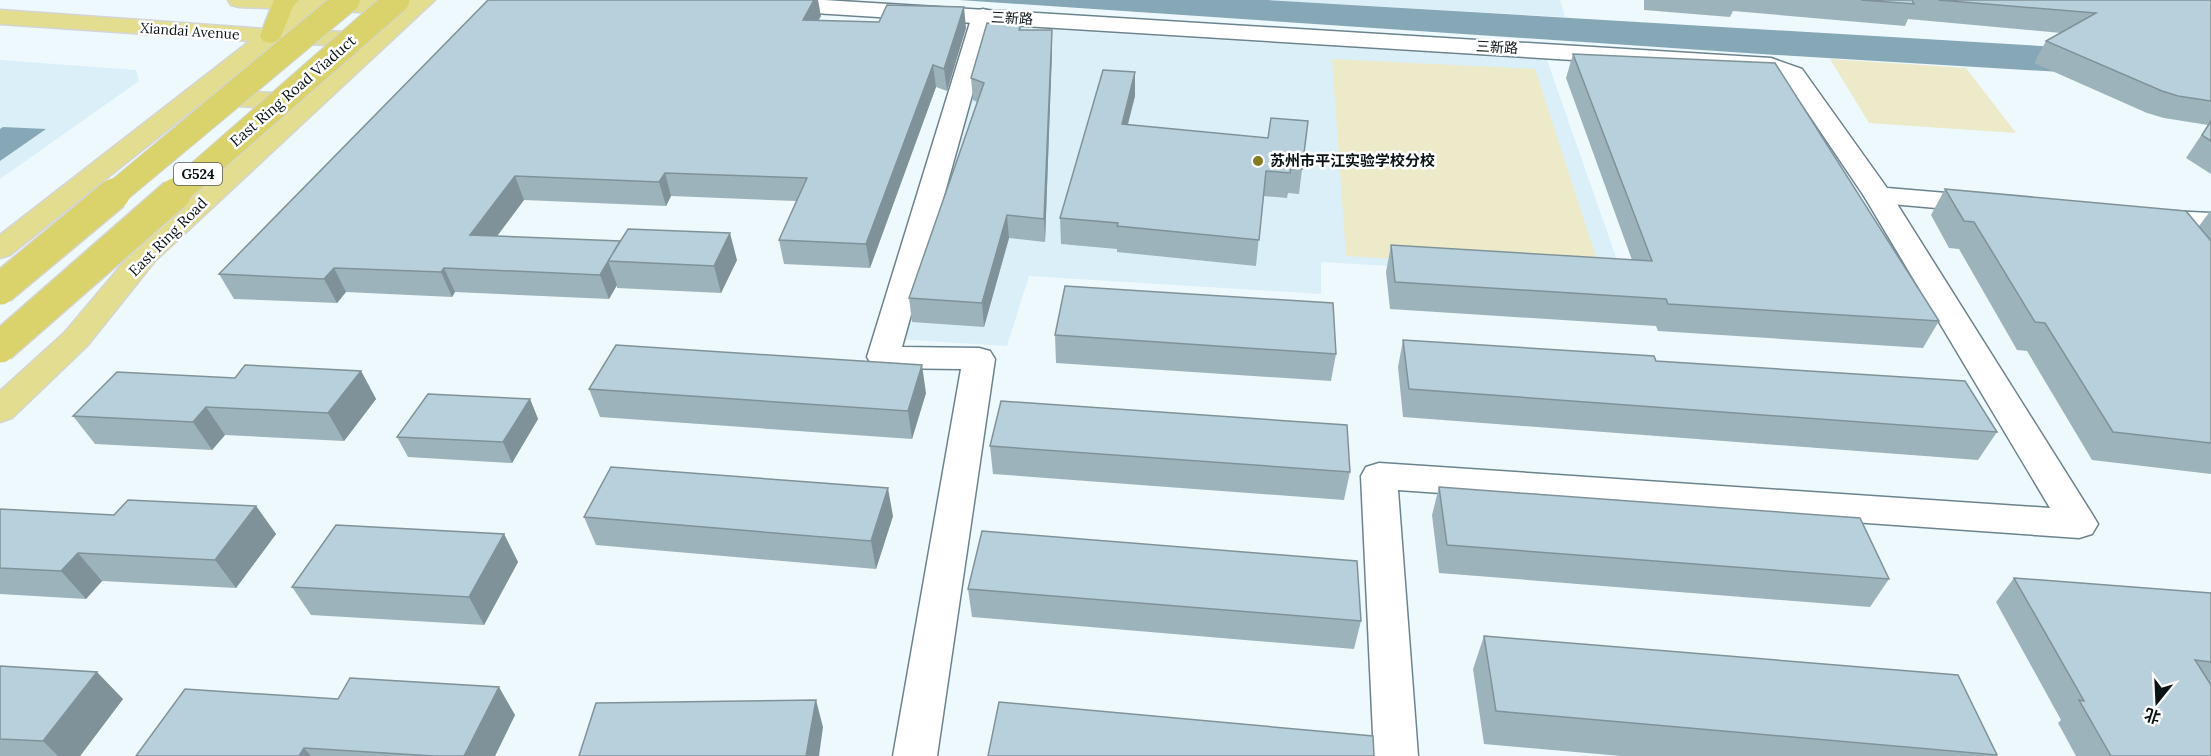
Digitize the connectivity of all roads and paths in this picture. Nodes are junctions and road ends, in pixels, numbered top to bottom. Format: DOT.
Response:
graph roads {
  1 [pos="239,0"];
  2 [pos="347,0"];
  3 [pos="717,0"];
  4 [pos="285,2"];
  5 [pos="314,2"];
  6 [pos="412,3"];
  7 [pos="983,16"];
  8 [pos="0,17"];
  9 [pos="271,36"];
  10 [pos="380,40"];
  11 [pos="194,97"];
  12 [pos="312,102"];
  13 [pos="1878,196"];
  14 [pos="2009,207"];
  15 [pos="2128,216"];
  16 [pos="2211,222"];
  17 [pos="0,249"];
  18 [pos="0,289"];
  19 [pos="0,347"];
  20 [pos="0,410"];
  21 [pos="915,756"];
  22 [pos="1396,756"];
  1 -- 4 [label="main road"];
  2 -- 18 [label="highway, G524, bridge"];
  3 -- 7 [label="street, 三新路"];
  4 -- 5 [label="main road"];
  4 -- 9 [label="highway"];
  5 -- 6 [label="main road"];
  5 -- 9 [label="main road"];
  6 -- 10 [label="main road, East Ring Road"];
  6 -- 19 [label="highway, East Ring Road Viaduct / G524, bridge"];
  7 -- 13 [label="street, 三新路"];
  7 -- 21 [label="street"];
  8 -- 9 [label="main road, Xiandai Avenue"];
  9 -- 10 [label="main road, Xiandai Avenue"];
  9 -- 11 [label="main road"];
  10 -- 12 [label="main road, East Ring Road"];
  11 -- 12 [label="main road"];
  11 -- 17 [label="main road"];
  12 -- 20 [label="main road, East Ring Road"];
  13 -- 14 [label="street"];
  13 -- 22 [label="street, 三新路"];
  15 -- 16 [label="street"];
}
